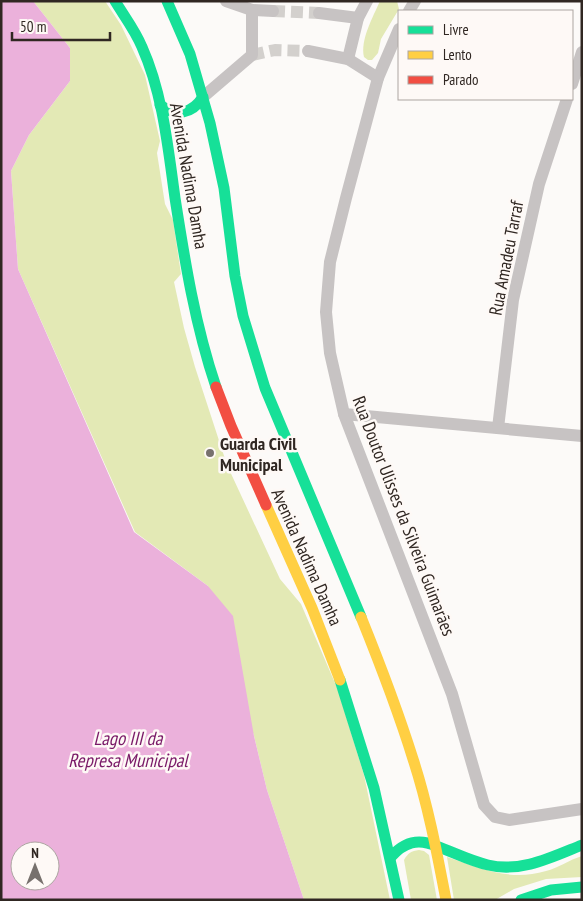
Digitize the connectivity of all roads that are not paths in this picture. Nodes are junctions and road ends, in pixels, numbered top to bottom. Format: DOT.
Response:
graph roads {
  1 [pos="115,1"];
  2 [pos="167,1"];
  3 [pos="226,1"];
  4 [pos="367,1"];
  5 [pos="252,10"];
  6 [pos="273,11"];
  7 [pos="319,13"];
  8 [pos="358,18"];
  9 [pos="398,31"];
  10 [pos="308,51"];
  11 [pos="582,52"];
  12 [pos="348,60"];
  13 [pos="378,78"];
  14 [pos="573,81"];
  15 [pos="203,96"];
  16 [pos="567,100"];
  17 [pos="160,105"];
  18 [pos="344,414"];
  19 [pos="498,428"];
  20 [pos="582,436"];
  21 [pos="582,809"];
  22 [pos="582,845"];
  23 [pos="436,846"];
  24 [pos="391,857"];
  25 [pos="582,887"];
  26 [pos="399,900"];
  27 [pos="446,900"];
  28 [pos="521,900"];
  1 -- 17 [label="main road, Avenida Nadima Damha"];
  2 -- 15 [label="main road, Avenida Nadima Damha"];
  3 -- 5 [label="street"];
  4 -- 8 [label="street"];
  5 -- 6 [label="street"];
  5 -- 15 [label="street"];
  7 -- 8 [label="street"];
  8 -- 12 [label="street"];
  9 -- 13 [label="street, Rua Doutor Ulisses da Silveira Guimarães"];
  10 -- 12 [label="street"];
  11 -- 14 [label="street"];
  12 -- 13 [label="street"];
  13 -- 18 [label="street, Rua Doutor Ulisses da Silveira Guimarães"];
  15 -- 17 [label="main road"];
  15 -- 23 [label="main road, Avenida Nadima Damha"];
  16 -- 19 [label="street, Rua Amadeu Tarraf"];
  17 -- 24 [label="main road, Avenida Nadima Damha"];
  18 -- 19 [label="street"];
  18 -- 21 [label="street, Rua Doutor Ulisses da Silveira Guimarães"];
  19 -- 20 [label="street"];
  22 -- 23 [label="main road"];
  23 -- 24 [label="main road"];
  23 -- 27 [label="main road, Avenida Nadima Damha"];
  24 -- 26 [label="main road, Avenida Nadima Damha"];
  25 -- 28 [label="main road"];
}
